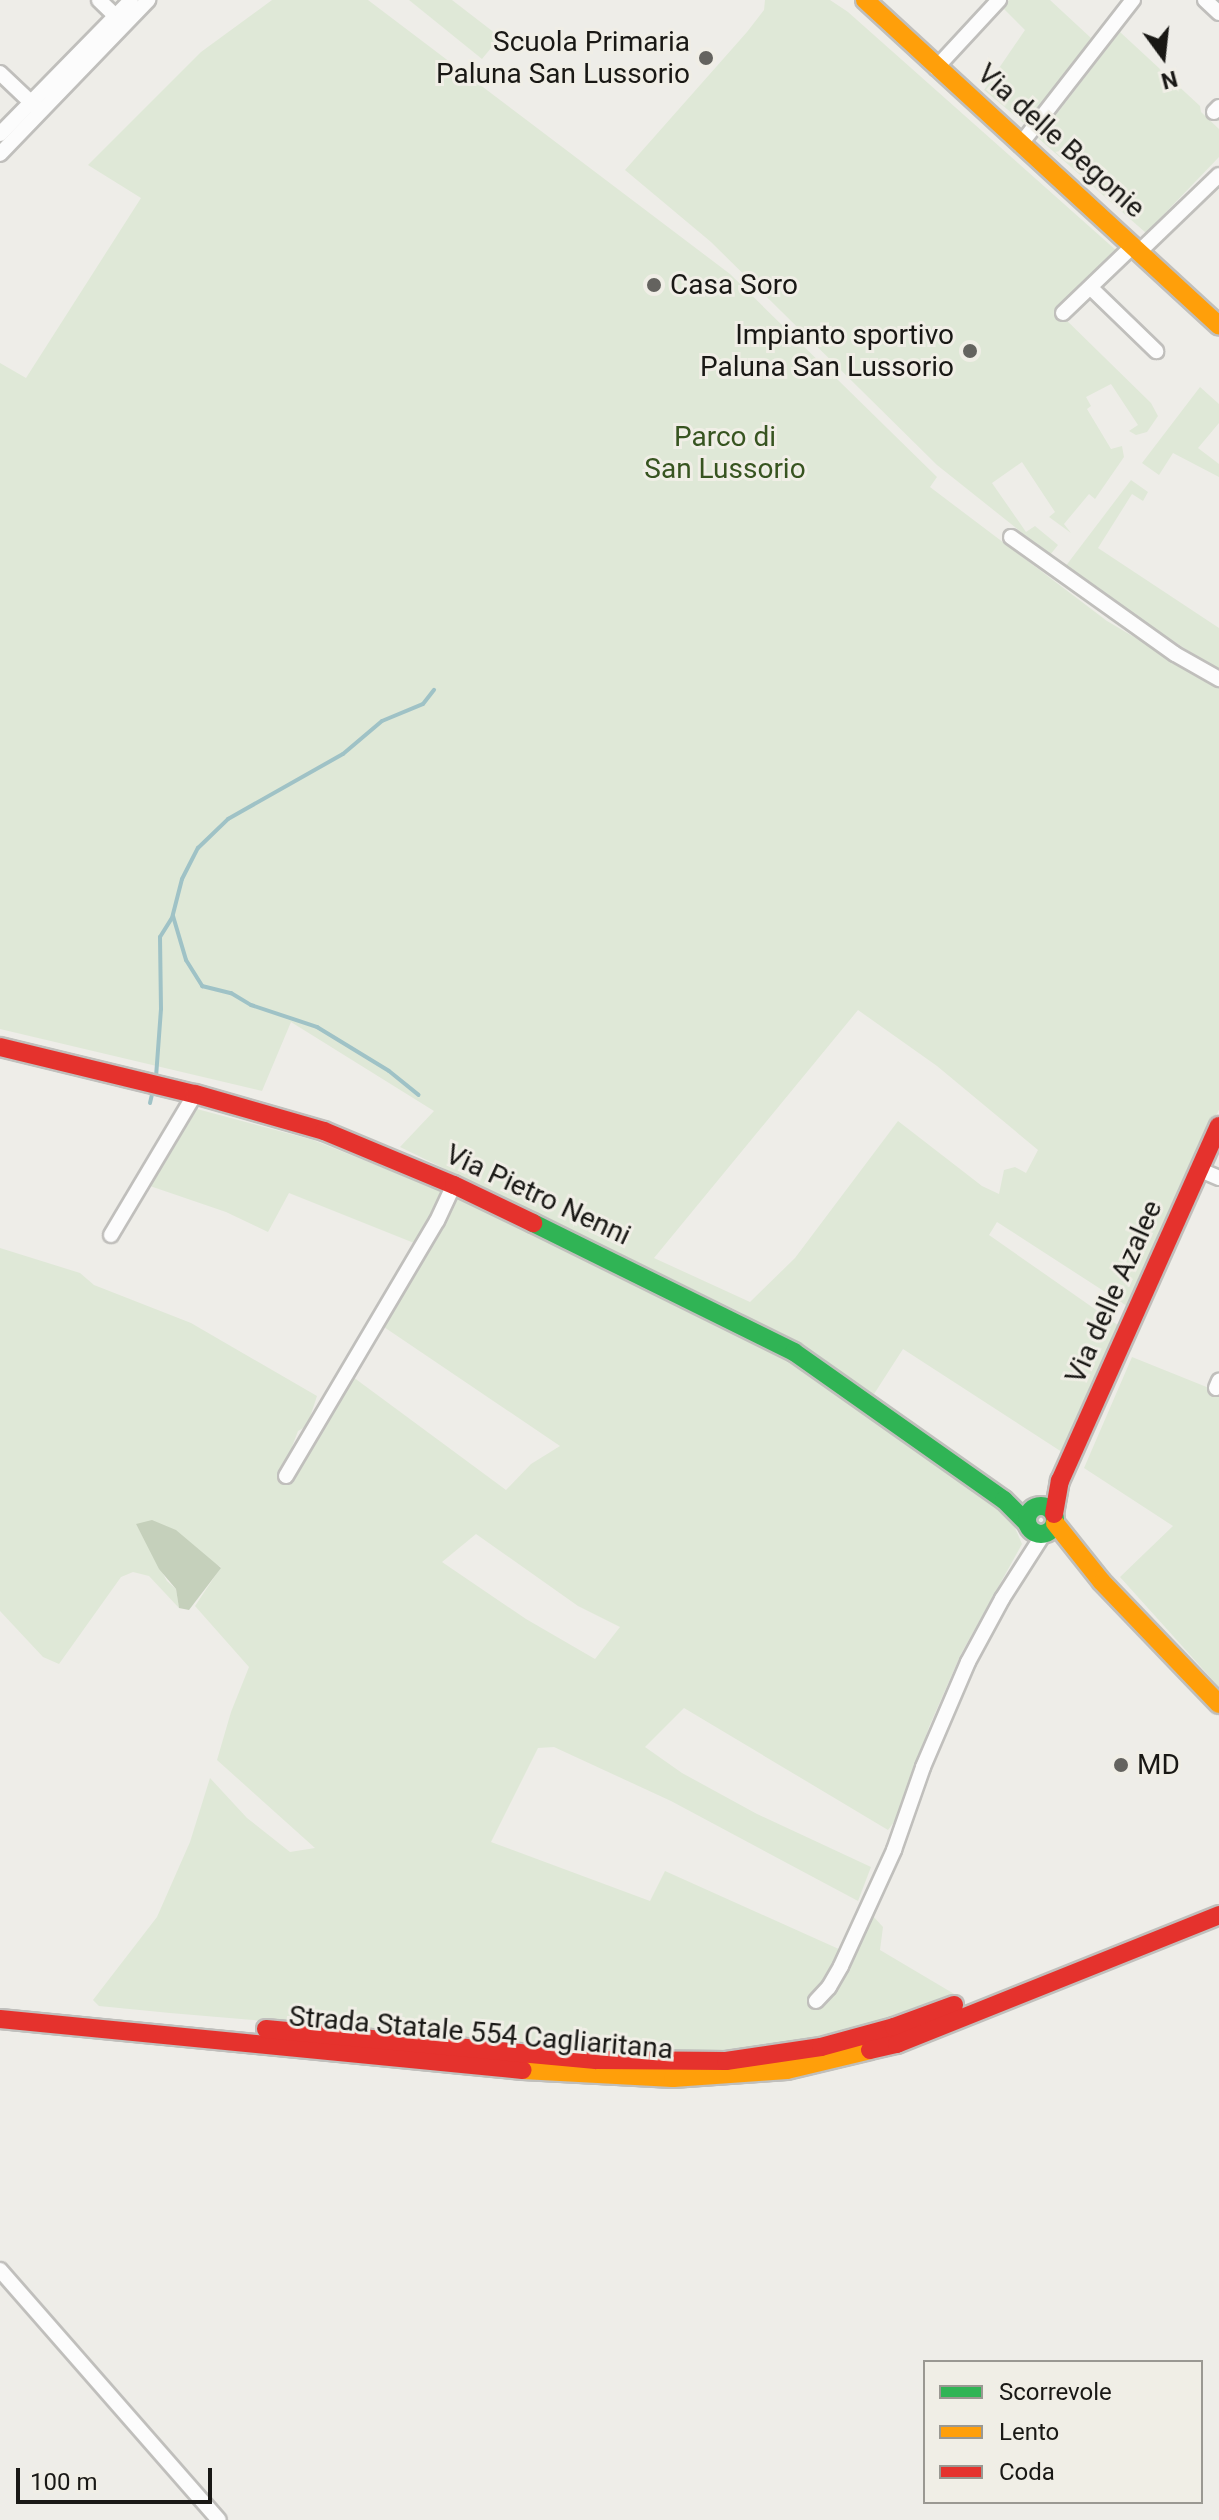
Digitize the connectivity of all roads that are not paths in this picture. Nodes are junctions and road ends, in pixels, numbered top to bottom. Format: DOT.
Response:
graph roads {
  1 [pos="99,0"];
  2 [pos="131,0"];
  3 [pos="148,0"];
  4 [pos="865,0"];
  5 [pos="999,0"];
  6 [pos="1133,0"];
  7 [pos="1205,0"];
  8 [pos="1219,13"];
  9 [pos="120,20"];
  10 [pos="936,68"];
  11 [pos="0,73"];
  12 [pos="36,107"];
  13 [pos="0,134"];
  14 [pos="1020,145"];
  15 [pos="0,154"];
  16 [pos="1219,175"];
  17 [pos="1138,248"];
  18 [pos="1091,288"];
  19 [pos="1063,313"];
  20 [pos="1219,325"];
  21 [pos="1156,351"];
  22 [pos="1011,537"];
  23 [pos="1219,679"];
  24 [pos="0,1047"];
  25 [pos="195,1094"];
  26 [pos="1219,1126"];
  27 [pos="1198,1169"];
  28 [pos="1219,1178"];
  29 [pos="454,1185"];
  30 [pos="111,1235"];
  31 [pos="286,1476"];
  32 [pos="1041,1522"];
  33 [pos="1219,1704"];
  34 [pos="1219,1899"];
  35 [pos="1219,1915"];
  36 [pos="816,2001"];
  37 [pos="0,2005"];
  38 [pos="0,2019"];
  39 [pos="0,2270"];
  40 [pos="219,2520"];
  1 -- 9 [label="street"];
  2 -- 9 [label="street"];
  3 -- 9 [label="street"];
  4 -- 10 [label="main road, Via delle Begonie"];
  5 -- 10 [label="street"];
  6 -- 14 [label="street"];
  7 -- 8 [label="street"];
  9 -- 12 [label="street"];
  10 -- 14 [label="main road, Via delle Begonie"];
  11 -- 12 [label="street"];
  12 -- 13 [label="street"];
  12 -- 15 [label="street"];
  14 -- 17 [label="main road, Via delle Begonie"];
  16 -- 17 [label="street"];
  17 -- 18 [label="street"];
  17 -- 20 [label="main road, Via delle Begonie"];
  18 -- 19 [label="street"];
  18 -- 21 [label="street"];
  22 -- 23 [label="street"];
  24 -- 25 [label="main road, Via Pietro Nenni"];
  25 -- 29 [label="main road, Via Pietro Nenni"];
  25 -- 30 [label="street"];
  26 -- 27 [label="main road, Via delle Azalee"];
  27 -- 28 [label="street"];
  27 -- 32 [label="main road, Via delle Azalee"];
  29 -- 31 [label="street"];
  29 -- 32 [label="main road, Via Pietro Nenni"];
  32 -- 33 [label="main road"];
  32 -- 36 [label="street"];
  34 -- 37 [label="main road, Strada Statale 554 Cagliaritana"];
  35 -- 38 [label="main road, Strada Statale 554 Cagliaritana"];
  39 -- 40 [label="street"];
}
